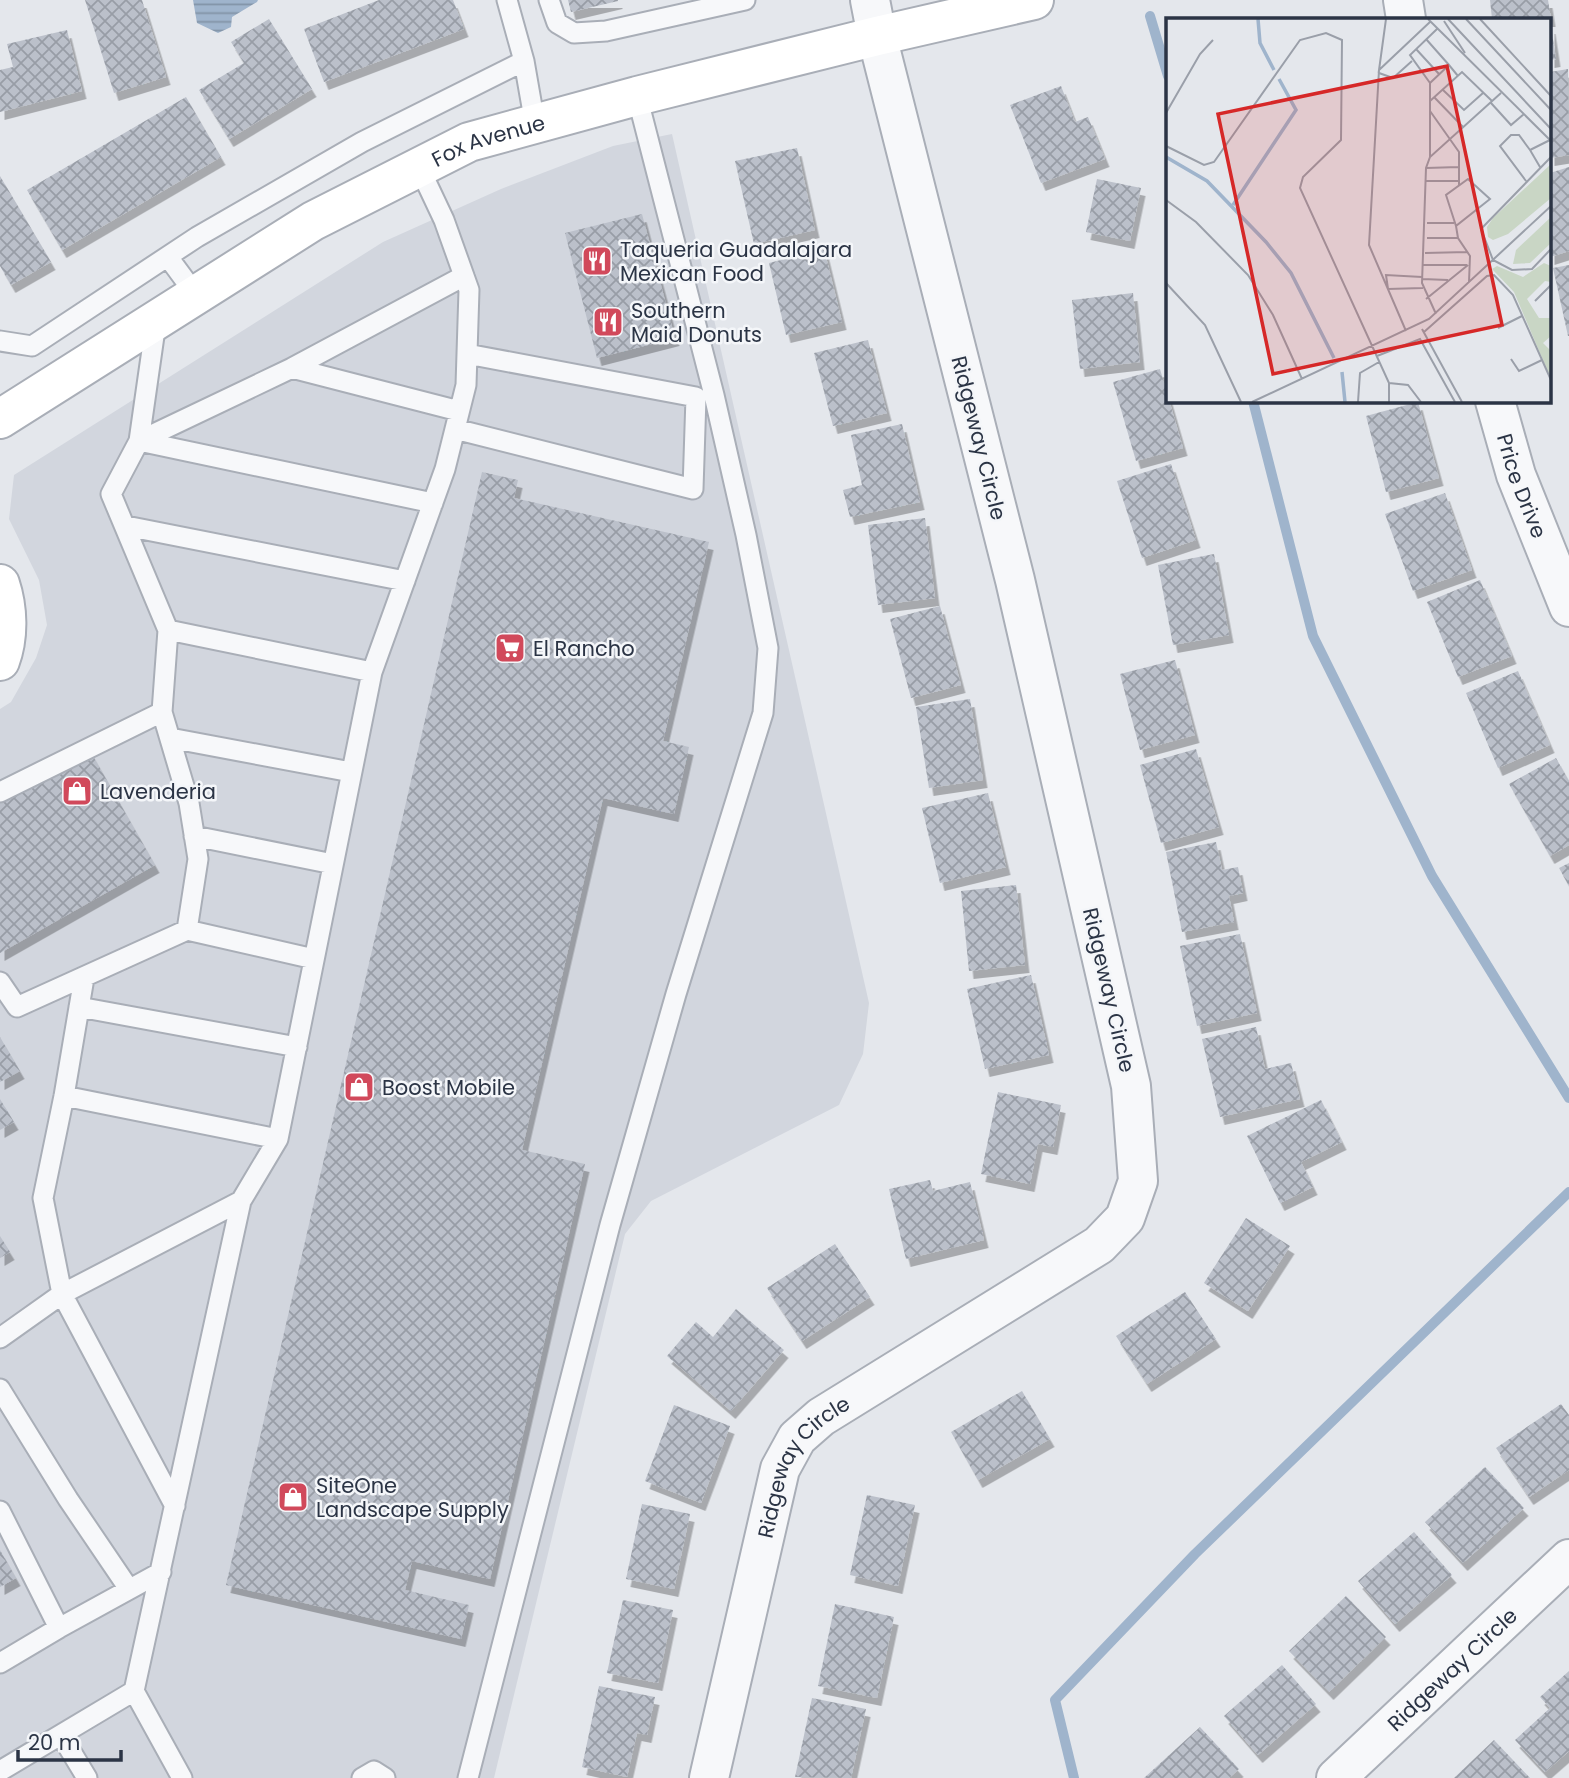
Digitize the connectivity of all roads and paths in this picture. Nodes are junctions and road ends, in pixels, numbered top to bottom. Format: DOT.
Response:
graph roads {
  1 [pos="507,0"];
  2 [pos="549,0"];
  3 [pos="744,0"];
  4 [pos="1034,0"];
  5 [pos="1403,0"];
  6 [pos="873,18"];
  7 [pos="1406,18"];
  8 [pos="524,61"];
  9 [pos="637,96"];
  10 [pos="534,124"];
  11 [pos="419,167"];
  12 [pos="168,257"];
  13 [pos="464,276"];
  14 [pos="196,295"];
  15 [pos="156,321"];
  16 [pos="0,341"];
  17 [pos="467,354"];
  18 [pos="292,368"];
  19 [pos="1495,402"];
  20 [pos="0,419"];
  21 [pos="457,420"];
  22 [pos="139,441"];
  23 [pos="433,503"];
  24 [pos="125,526"];
  25 [pos="405,582"];
  26 [pos="0,584"];
  27 [pos="1569,607"];
  28 [pos="168,630"];
  29 [pos="0,661"];
  30 [pos="372,672"];
  31 [pos="162,712"];
  32 [pos="170,738"];
  33 [pos="351,772"];
  34 [pos="0,792"];
  35 [pos="194,835"];
  36 [pos="333,864"];
  37 [pos="187,929"];
  38 [pos="314,959"];
  39 [pos="84,978"];
  40 [pos="0,982"];
  41 [pos="79,1007"];
  42 [pos="297,1047"];
  43 [pos="64,1096"];
  44 [pos="278,1139"];
  45 [pos="241,1201"];
  46 [pos="62,1294"];
  47 [pos="0,1338"];
  48 [pos="0,1389"];
  49 [pos="175,1506"];
  50 [pos="0,1511"];
  51 [pos="1569,1559"];
  52 [pos="161,1572"];
  53 [pos="129,1589"];
  54 [pos="59,1628"];
  55 [pos="0,1663"];
  56 [pos="134,1691"];
  57 [pos="61,1735"];
  58 [pos="0,1771"];
  59 [pos="87,1778"];
  60 [pos="182,1778"];
  61 [pos="362,1778"];
  62 [pos="385,1778"];
  63 [pos="468,1778"];
  64 [pos="709,1778"];
  65 [pos="1336,1778"];
  1 -- 8 [label="lane"];
  2 -- 3 [label="lane"];
  4 -- 6 [label="main road, Fox Avenue"];
  5 -- 7 [label="street"];
  6 -- 9 [label="main road, Fox Avenue"];
  6 -- 64 [label="street, Ridgeway Circle"];
  8 -- 10 [label="lane"];
  8 -- 12 [label="lane"];
  9 -- 10 [label="main road, Fox Avenue"];
  9 -- 63 [label="lane"];
  10 -- 11 [label="main road, Fox Avenue"];
  11 -- 13 [label="lane"];
  11 -- 14 [label="main road, Fox Avenue"];
  12 -- 14 [label="lane"];
  12 -- 16 [label="lane"];
  13 -- 17 [label="lane"];
  13 -- 18 [label="lane"];
  14 -- 15 [label="main road, Fox Avenue"];
  15 -- 20 [label="main road, Fox Avenue"];
  15 -- 22 [label="lane"];
  17 -- 21 [label="lane"];
  17 -- 21 [label="lane"];
  18 -- 21 [label="lane"];
  18 -- 22 [label="lane"];
  19 -- 27 [label="street, Price Drive"];
  21 -- 23 [label="lane"];
  22 -- 23 [label="lane"];
  22 -- 24 [label="lane"];
  23 -- 25 [label="lane"];
  24 -- 25 [label="lane"];
  24 -- 28 [label="lane"];
  25 -- 30 [label="lane"];
  26 -- 29 [label="main road"];
  28 -- 30 [label="lane"];
  28 -- 31 [label="lane"];
  30 -- 33 [label="lane"];
  31 -- 32 [label="lane"];
  31 -- 34 [label="lane"];
  32 -- 33 [label="lane"];
  32 -- 35 [label="lane"];
  33 -- 36 [label="lane"];
  35 -- 36 [label="lane"];
  35 -- 37 [label="lane"];
  36 -- 38 [label="lane"];
  37 -- 38 [label="lane"];
  37 -- 39 [label="lane"];
  38 -- 42 [label="lane"];
  39 -- 40 [label="lane"];
  39 -- 41 [label="lane"];
  41 -- 42 [label="lane"];
  41 -- 43 [label="lane"];
  42 -- 44 [label="lane"];
  43 -- 44 [label="lane"];
  43 -- 46 [label="lane"];
  44 -- 45 [label="lane"];
  45 -- 46 [label="lane"];
  45 -- 49 [label="lane"];
  46 -- 47 [label="lane"];
  46 -- 49 [label="lane"];
  48 -- 53 [label="lane"];
  49 -- 52 [label="lane"];
  50 -- 54 [label="lane"];
  51 -- 65 [label="street, Ridgeway Circle"];
  52 -- 53 [label="lane"];
  52 -- 56 [label="lane"];
  53 -- 54 [label="lane"];
  54 -- 55 [label="lane"];
  56 -- 57 [label="lane"];
  56 -- 60 [label="lane"];
  57 -- 58 [label="lane"];
  57 -- 59 [label="lane"];
  61 -- 62 [label="lane"];
}
